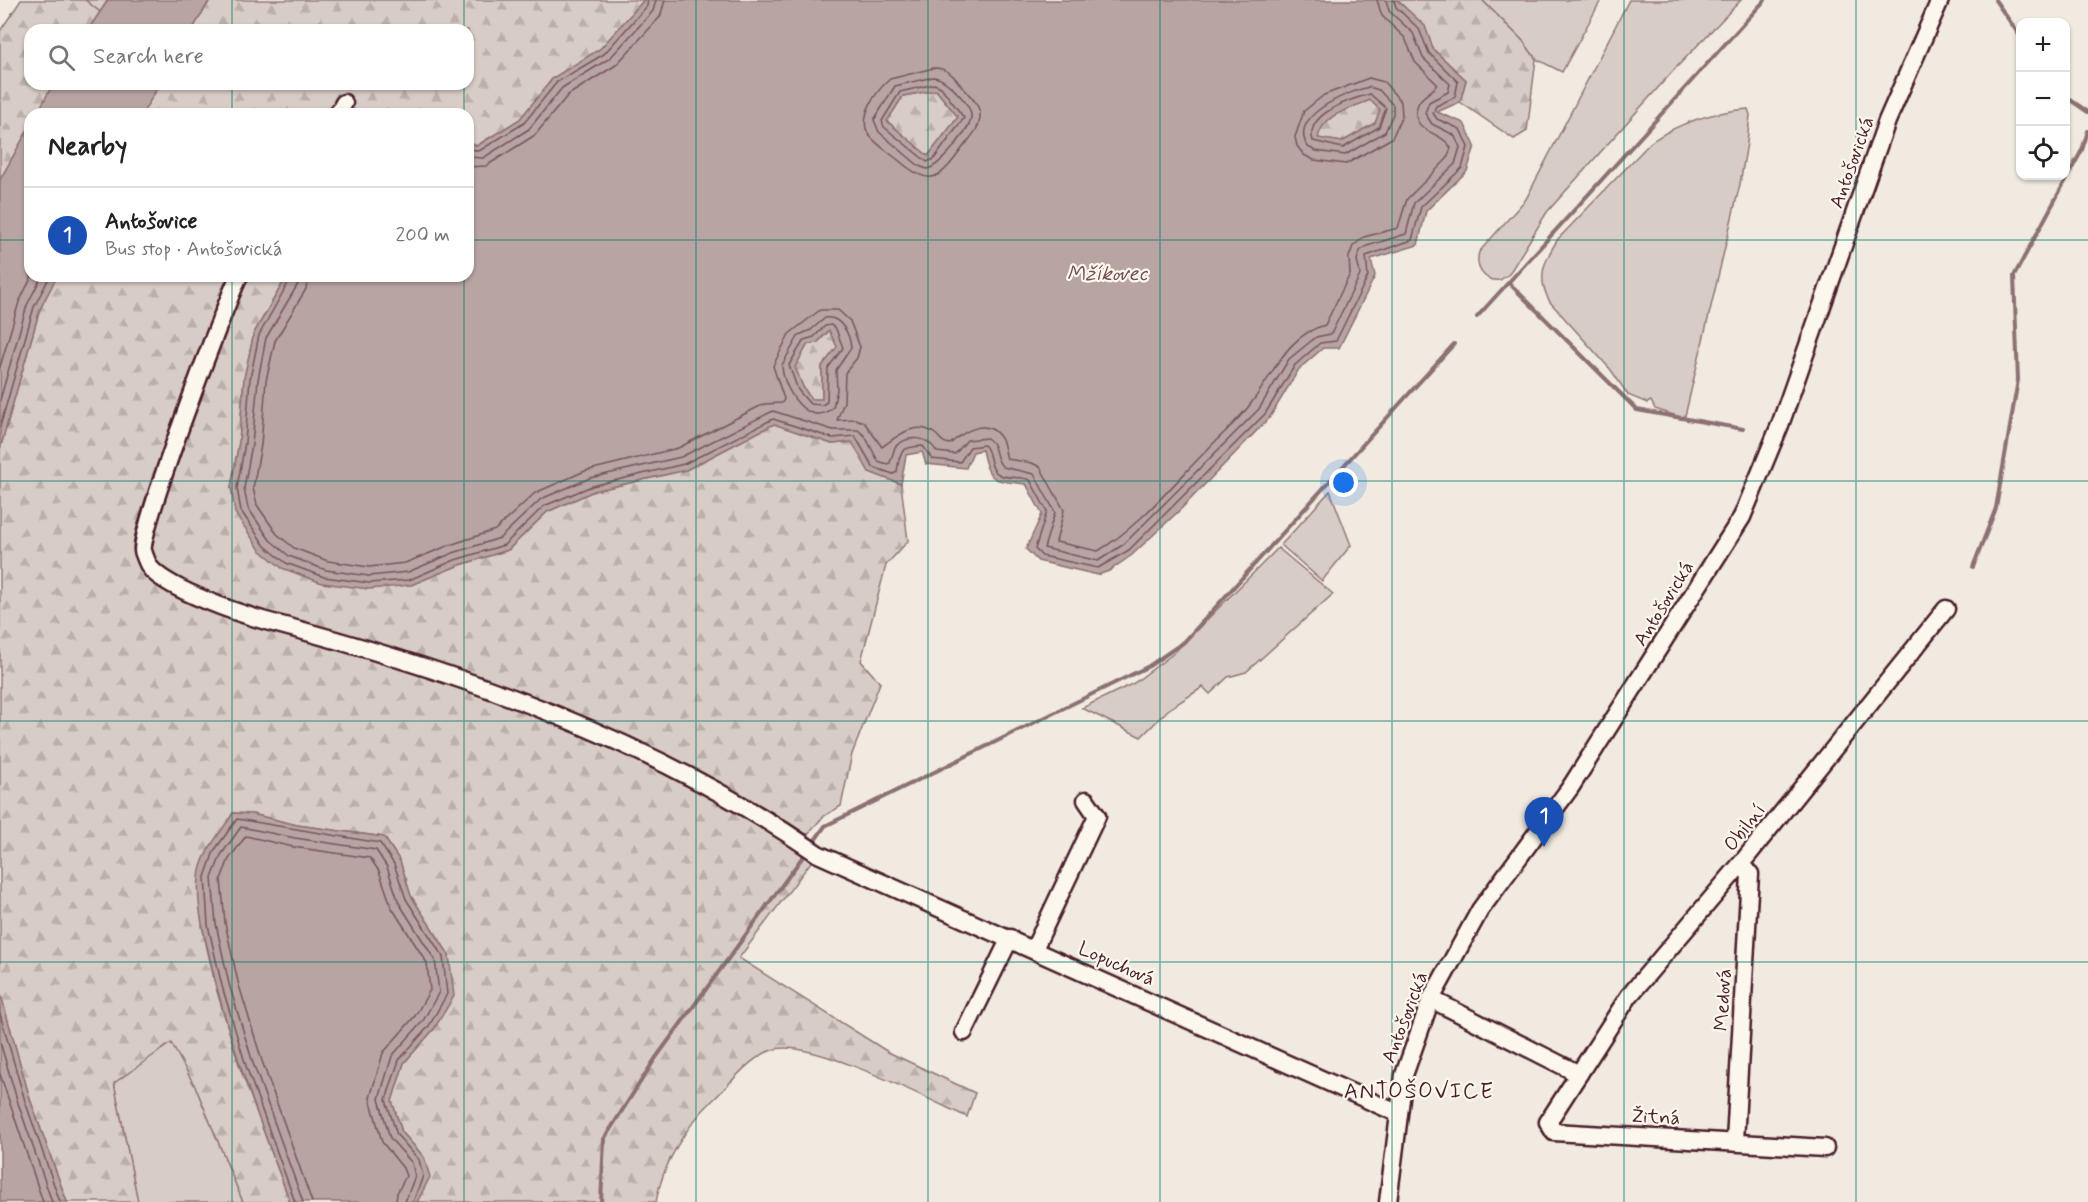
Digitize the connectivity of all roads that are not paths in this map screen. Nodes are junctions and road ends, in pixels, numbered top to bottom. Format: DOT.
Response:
graph roads {
  1 [pos="1940,0"];
  2 [pos="237,282"];
  3 [pos="1946,609"];
  4 [pos="1086,800"];
  5 [pos="1740,865"];
  6 [pos="1010,938"];
  7 [pos="1034,949"];
  8 [pos="1431,999"];
  9 [pos="964,1032"];
  10 [pos="1579,1074"];
  11 [pos="1397,1113"];
  12 [pos="1735,1142"];
  13 [pos="1825,1148"];
  14 [pos="1388,1202"];
  1 -- 8 [label="street, Antošovická"];
  2 -- 6 [label="street, Lopuchová"];
  3 -- 5 [label="street, Obilní"];
  4 -- 7 [label="street"];
  5 -- 10 [label="street, Obilní"];
  5 -- 12 [label="street, Medová"];
  6 -- 7 [label="street, Lopuchová"];
  6 -- 9 [label="street"];
  7 -- 11 [label="street, Lopuchová"];
  8 -- 10 [label="street"];
  8 -- 11 [label="street, Antošovická"];
  10 -- 12 [label="street, Žitná"];
  11 -- 14 [label="street, Antošovická"];
  12 -- 13 [label="street, Žitná"];
}
